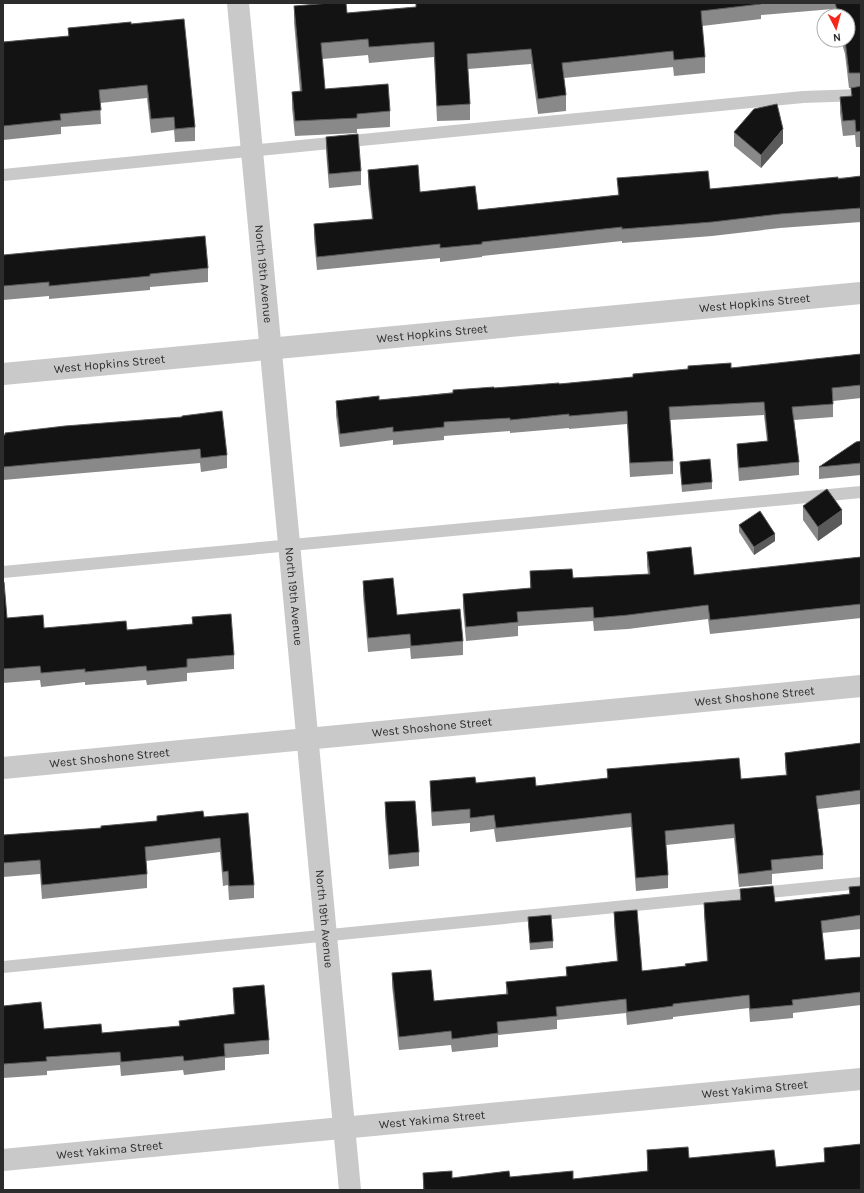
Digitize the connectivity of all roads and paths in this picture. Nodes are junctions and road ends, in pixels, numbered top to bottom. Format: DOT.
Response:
graph roads {
  1 [pos="238,3"];
  2 [pos="861,95"];
  3 [pos="252,150"];
  4 [pos="3,175"];
  5 [pos="861,294"];
  6 [pos="270,349"];
  7 [pos="3,374"];
  8 [pos="861,492"];
  9 [pos="289,545"];
  10 [pos="3,572"];
  11 [pos="861,686"];
  12 [pos="307,739"];
  13 [pos="3,768"];
  14 [pos="861,884"];
  15 [pos="326,935"];
  16 [pos="3,967"];
  17 [pos="861,1079"];
  18 [pos="344,1128"];
  19 [pos="3,1160"];
  20 [pos="350,1190"];
  1 -- 3 [label="street, North 19th Avenue"];
  2 -- 3 [label="lane"];
  3 -- 4 [label="lane"];
  3 -- 6 [label="street, North 19th Avenue"];
  5 -- 6 [label="street, West Hopkins Street"];
  6 -- 7 [label="street, West Hopkins Street"];
  6 -- 9 [label="street, North 19th Avenue"];
  8 -- 9 [label="lane"];
  9 -- 10 [label="lane"];
  9 -- 12 [label="street, North 19th Avenue"];
  11 -- 12 [label="street, West Shoshone Street"];
  12 -- 13 [label="street, West Shoshone Street"];
  12 -- 15 [label="street, North 19th Avenue"];
  14 -- 15 [label="lane"];
  15 -- 16 [label="lane"];
  15 -- 18 [label="street, North 19th Avenue"];
  17 -- 18 [label="street, West Yakima Street"];
  18 -- 19 [label="street, West Yakima Street"];
  18 -- 20 [label="street, North 19th Avenue"];
}
